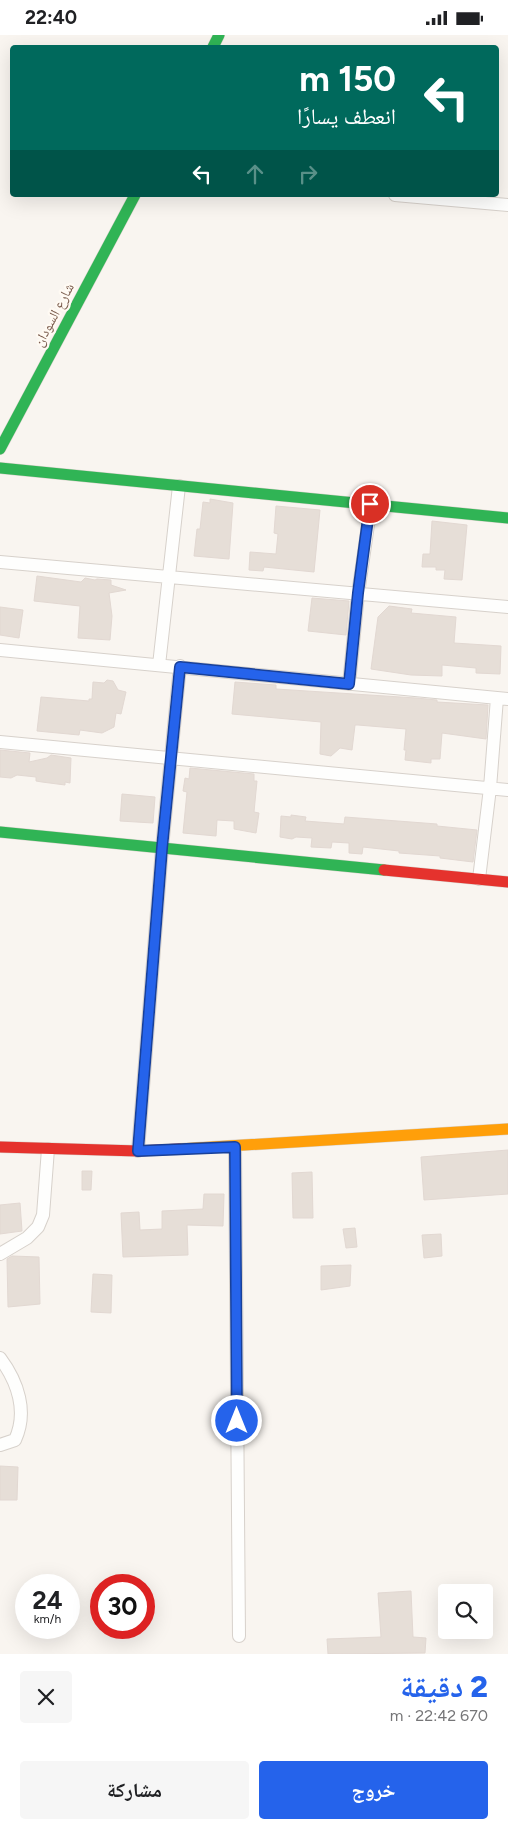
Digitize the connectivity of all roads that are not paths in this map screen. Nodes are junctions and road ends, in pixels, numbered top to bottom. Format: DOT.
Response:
graph roads {
  1 [pos="134,197"];
  2 [pos="418,197"];
  3 [pos="508,205"];
  4 [pos="0,449"];
  5 [pos="0,468"];
  6 [pos="179,485"];
  7 [pos="370,504"];
  8 [pos="508,518"];
  9 [pos="0,563"];
  10 [pos="168,577"];
  11 [pos="358,593"];
  12 [pos="508,607"];
  13 [pos="0,650"];
  14 [pos="159,665"];
  15 [pos="180,667"];
  16 [pos="349,684"];
  17 [pos="503,699"];
  18 [pos="0,742"];
  19 [pos="171,758"];
  20 [pos="490,788"];
  21 [pos="508,790"];
  22 [pos="0,832"];
  23 [pos="162,848"];
  24 [pos="479,879"];
  25 [pos="508,882"];
  26 [pos="508,1129"];
  27 [pos="0,1147"];
  28 [pos="235,1147"];
  29 [pos="48,1149"];
  30 [pos="138,1151"];
  31 [pos="0,1254"];
  32 [pos="0,1358"];
  33 [pos="0,1445"];
  34 [pos="239,1636"];
  1 -- 4 [label="street, شارع السودان"];
  2 -- 3 [label="street"];
  5 -- 6 [label="street"];
  6 -- 7 [label="street"];
  6 -- 10 [label="street"];
  7 -- 8 [label="street"];
  7 -- 11 [label="street"];
  9 -- 10 [label="street"];
  10 -- 11 [label="street"];
  10 -- 14 [label="street"];
  11 -- 12 [label="street"];
  11 -- 16 [label="street"];
  13 -- 14 [label="street"];
  14 -- 15 [label="street"];
  15 -- 16 [label="street"];
  15 -- 19 [label="street"];
  16 -- 17 [label="street"];
  17 -- 20 [label="street"];
  18 -- 19 [label="street"];
  19 -- 20 [label="street"];
  19 -- 23 [label="street"];
  20 -- 21 [label="street"];
  20 -- 24 [label="street"];
  22 -- 23 [label="street"];
  23 -- 24 [label="street"];
  23 -- 30 [label="street"];
  24 -- 25 [label="street"];
  26 -- 28 [label="street"];
  27 -- 29 [label="street"];
  28 -- 30 [label="street"];
  28 -- 34 [label="street"];
  29 -- 30 [label="street"];
  29 -- 31 [label="street"];
  32 -- 33 [label="street"];
}
